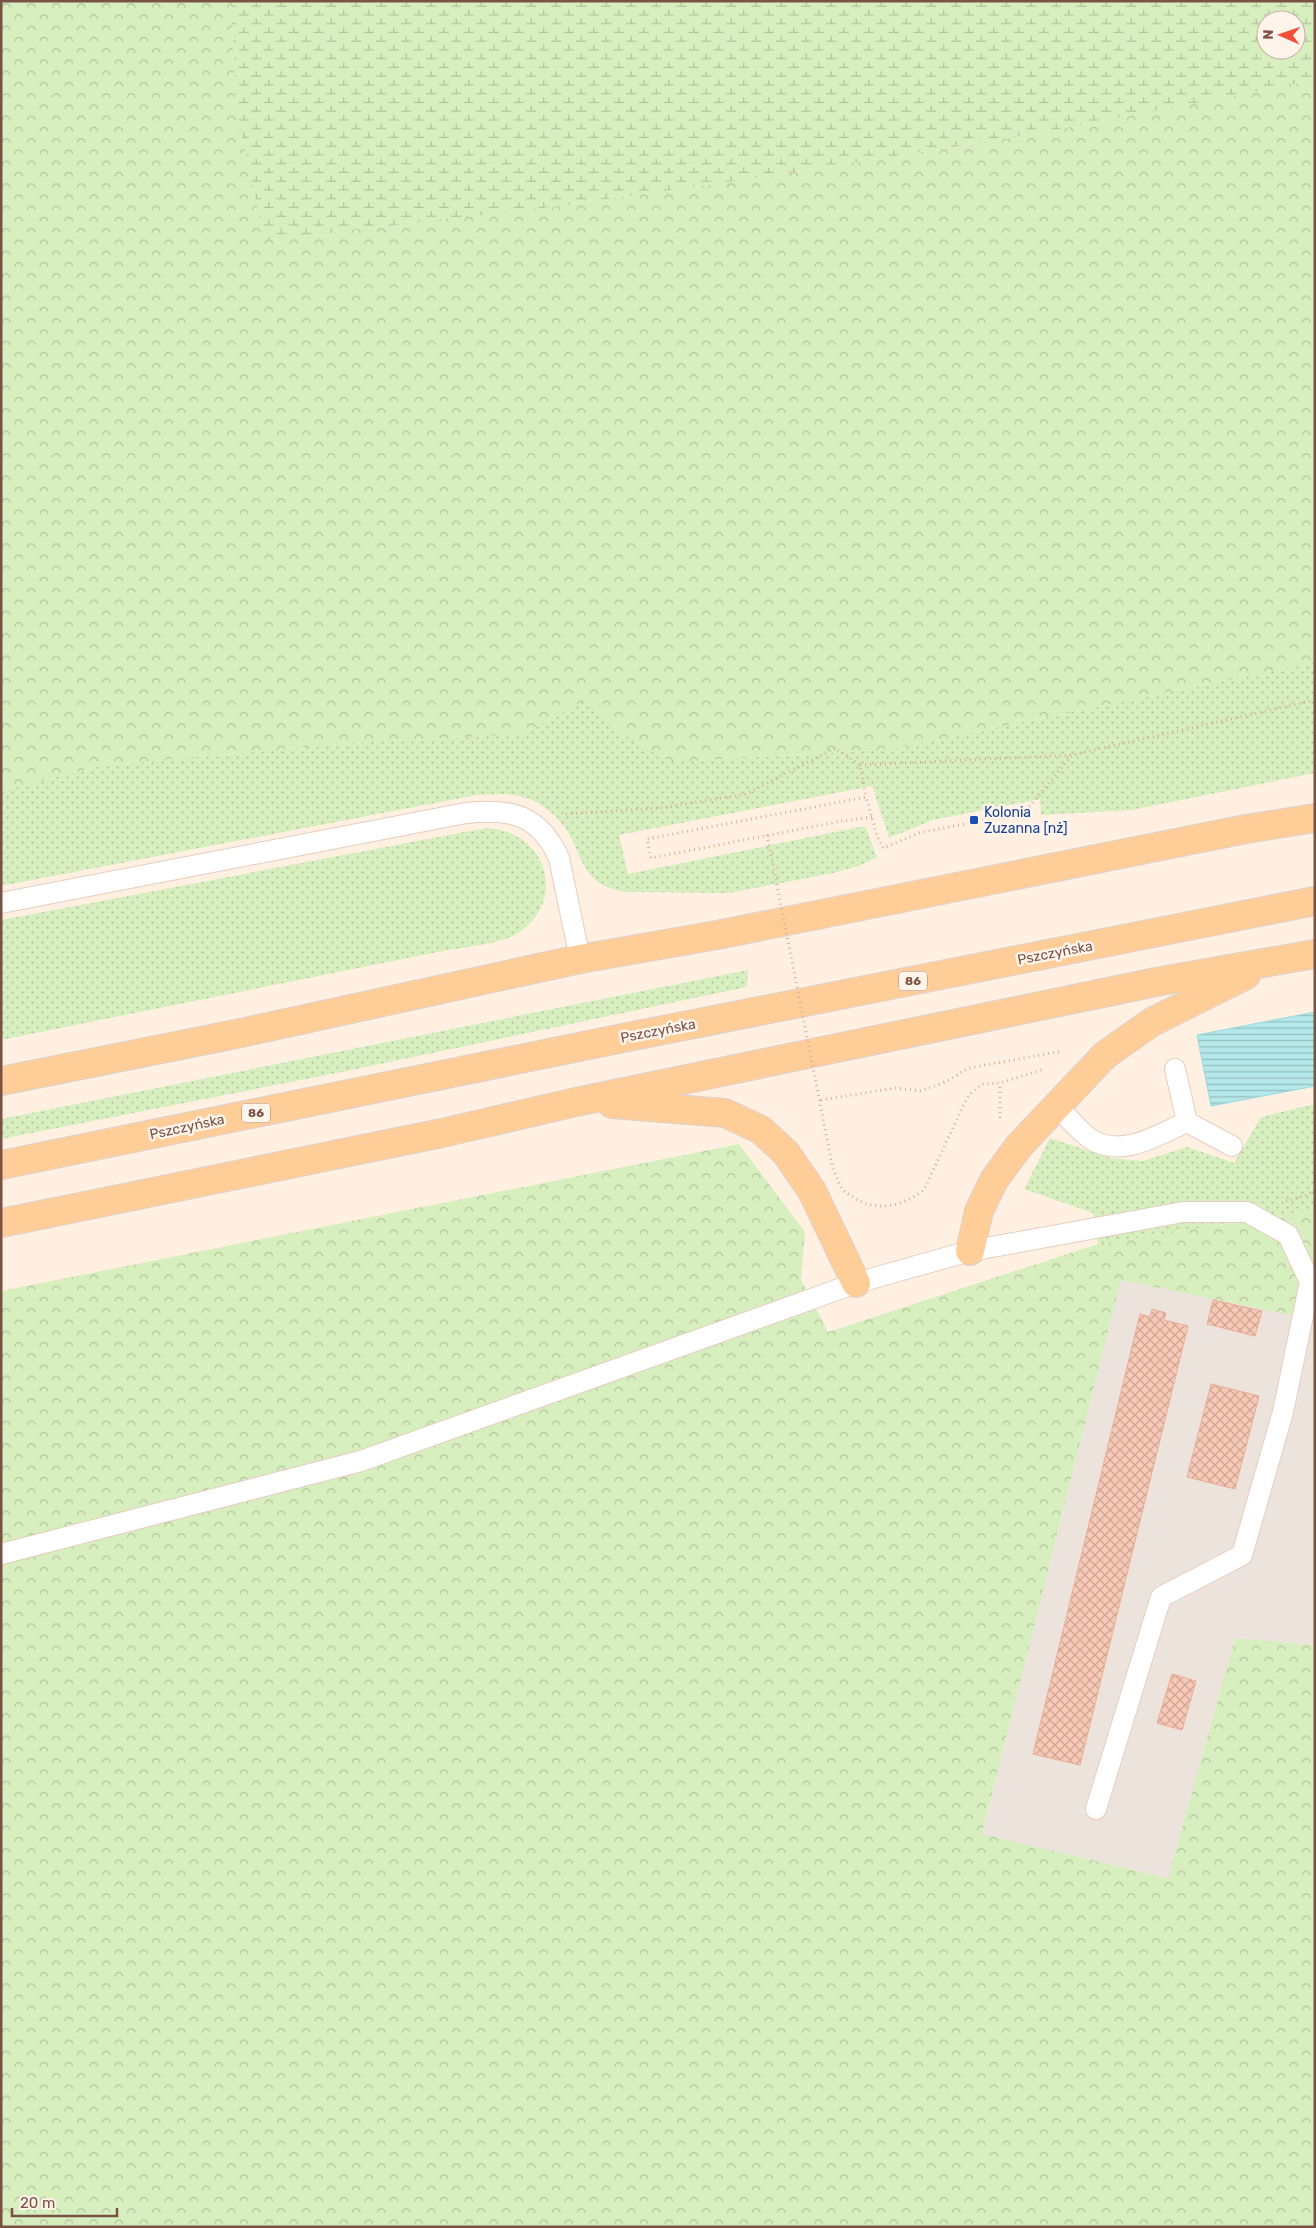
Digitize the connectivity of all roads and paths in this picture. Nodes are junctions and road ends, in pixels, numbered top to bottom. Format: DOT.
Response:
graph roads {
  1 [pos="1315,700"];
  2 [pos="1072,755"];
  3 [pos="860,765"];
  4 [pos="866,796"];
  5 [pos="1315,810"];
  6 [pos="872,817"];
  7 [pos="523,818"];
  8 [pos="1315,818"];
  9 [pos="1246,829"];
  10 [pos="768,835"];
  11 [pos="1315,901"];
  12 [pos="1,903"];
  13 [pos="1315,954"];
  14 [pos="580,959"];
  15 [pos="1273,962"];
  16 [pos="1066,1050"];
  17 [pos="1050,1068"];
  18 [pos="1176,1069"];
  19 [pos="1,1081"];
  20 [pos="821,1100"];
  21 [pos="576,1102"];
  22 [pos="1057,1106"];
  23 [pos="1187,1122"];
  24 [pos="1232,1146"];
  25 [pos="1,1165"];
  26 [pos="1,1223"];
  27 [pos="970,1252"];
  28 [pos="856,1283"];
  29 [pos="1,1554"];
  30 [pos="1096,1809"];
  1 -- 2 [label="path"];
  2 -- 3 [label="path"];
  2 -- 6 [label="path"];
  3 -- 4 [label="path"];
  3 -- 7 [label="path"];
  4 -- 6 [label="path"];
  4 -- 10 [label="path"];
  5 -- 9 [label="main road"];
  6 -- 10 [label="path"];
  7 -- 12 [label="lane"];
  7 -- 14 [label="lane"];
  8 -- 9 [label="main road"];
  9 -- 14 [label="main road"];
  10 -- 20 [label="path, bridge"];
  11 -- 25 [label="main road, Pszczyńska / 86"];
  13 -- 15 [label="main road"];
  14 -- 19 [label="main road"];
  15 -- 21 [label="main road"];
  15 -- 22 [label="main road"];
  16 -- 20 [label="path"];
  17 -- 20 [label="path, bridge"];
  18 -- 23 [label="lane"];
  21 -- 26 [label="main road"];
  21 -- 28 [label="main road"];
  22 -- 23 [label="lane"];
  22 -- 27 [label="main road"];
  23 -- 24 [label="lane"];
  27 -- 28 [label="lane"];
  27 -- 30 [label="lane"];
  28 -- 29 [label="lane"];
}
